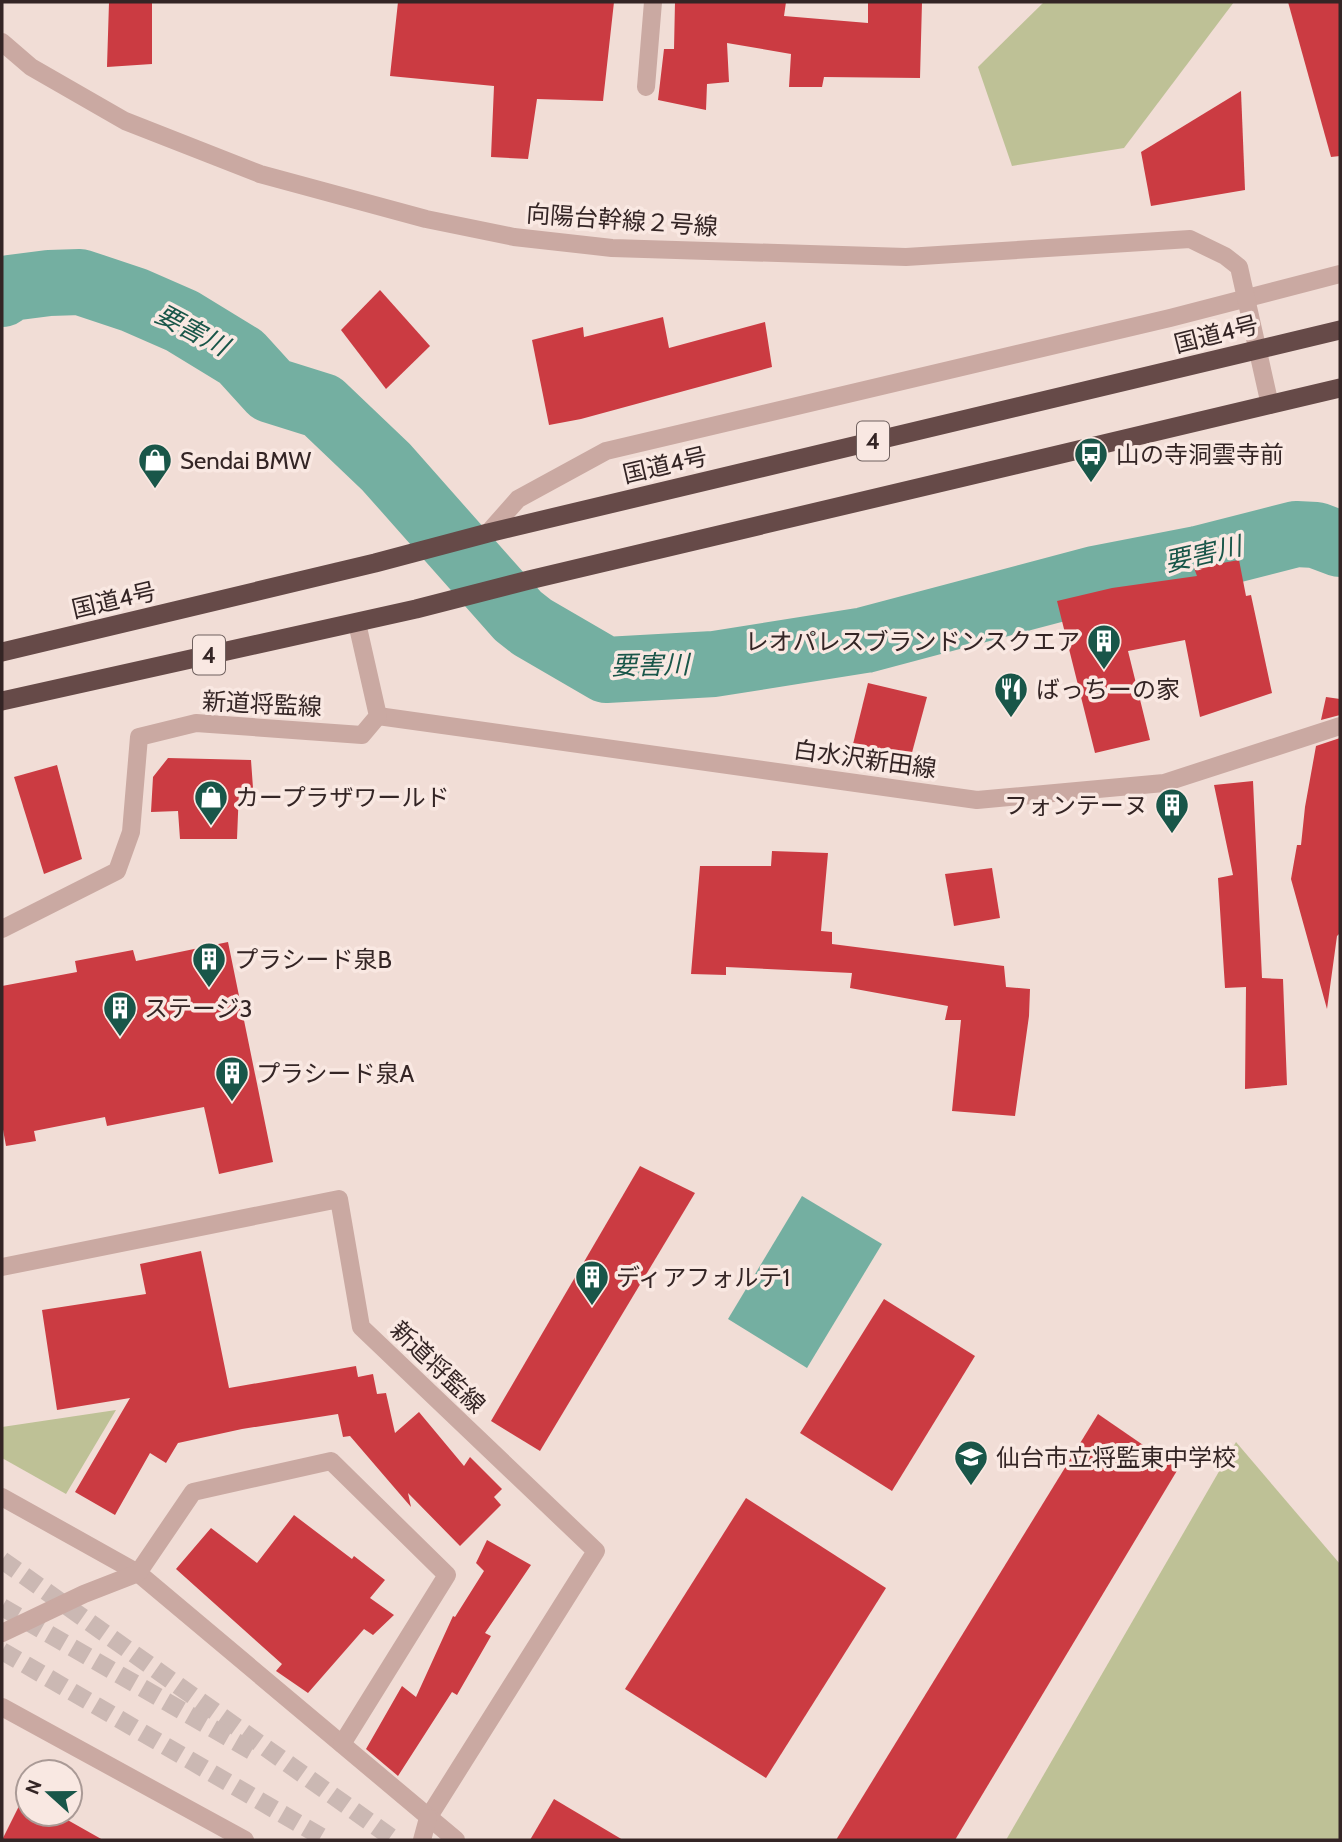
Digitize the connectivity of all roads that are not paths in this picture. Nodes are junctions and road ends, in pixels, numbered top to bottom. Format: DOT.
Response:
graph roads {
  1 [pos="653,2"];
  2 [pos="2,42"];
  3 [pos="646,87"];
  4 [pos="1340,274"];
  5 [pos="1246,298"];
  6 [pos="1340,330"];
  7 [pos="1258,349"];
  8 [pos="1340,388"];
  9 [pos="1270,405"];
  10 [pos="488,533"];
  11 [pos="357,623"];
  12 [pos="2,652"];
  13 [pos="2,701"];
  14 [pos="378,716"];
  15 [pos="1340,726"];
  16 [pos="2,929"];
  17 [pos="2,1267"];
  18 [pos="2,1497"];
  19 [pos="138,1573"];
  20 [pos="2,1633"];
  21 [pos="2,1707"];
  22 [pos="342,1744"];
  23 [pos="428,1818"];
  24 [pos="245,1840"];
  25 [pos="422,1840"];
  26 [pos="456,1840"];
  1 -- 3 [label="street"];
  2 -- 5 [label="street, 向陽台幹線２号線"];
  4 -- 5 [label="street"];
  5 -- 7 [label="street, 向陽台幹線２号線"];
  5 -- 10 [label="street"];
  6 -- 7 [label="highway, 国道4号 / 4"];
  7 -- 9 [label="street, 向陽台幹線２号線"];
  7 -- 10 [label="highway, 国道4号 / 4"];
  8 -- 9 [label="highway, 4"];
  9 -- 11 [label="highway, 4"];
  10 -- 12 [label="highway, 国道4号 / 4"];
  11 -- 13 [label="highway, 4"];
  11 -- 14 [label="street"];
  14 -- 15 [label="street, 白水沢新田線"];
  14 -- 16 [label="street, 新道将監線"];
  17 -- 23 [label="street, 新道将監線"];
  18 -- 19 [label="street"];
  19 -- 20 [label="street"];
  19 -- 22 [label="street"];
  19 -- 22 [label="street"];
  21 -- 24 [label="street"];
  22 -- 23 [label="street"];
  23 -- 25 [label="street"];
  23 -- 26 [label="street"];
}
